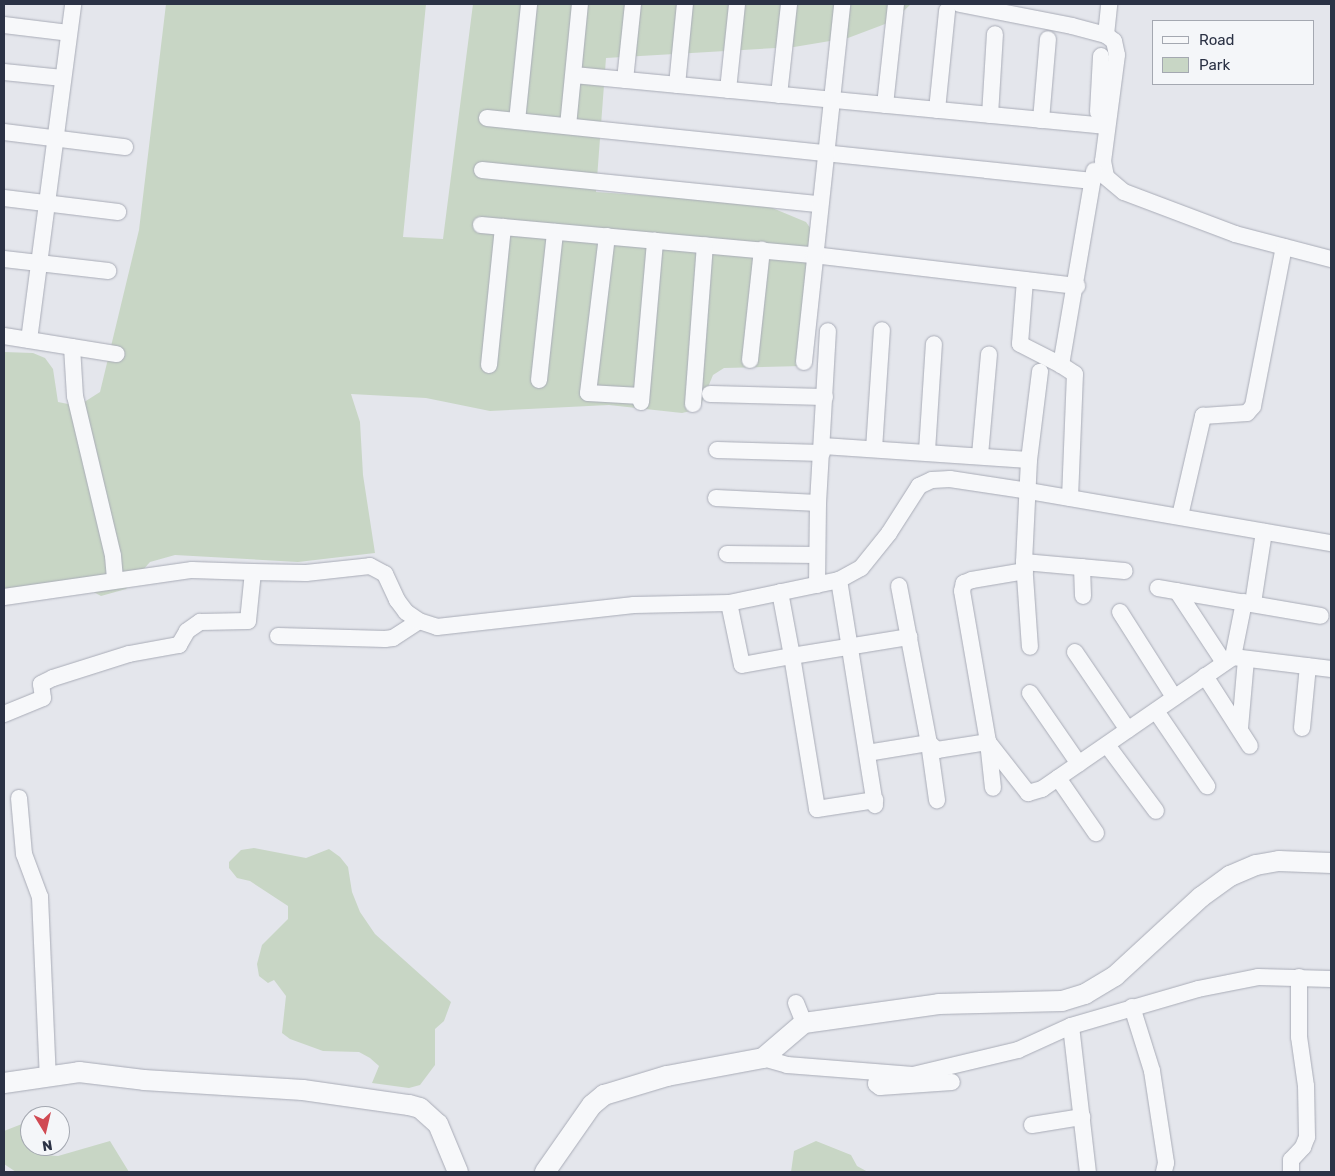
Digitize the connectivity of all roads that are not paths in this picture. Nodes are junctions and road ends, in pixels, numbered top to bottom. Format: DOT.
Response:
graph roads {
  1 [pos="73,4"];
  2 [pos="529,4"];
  3 [pos="580,4"];
  4 [pos="633,4"];
  5 [pos="685,4"];
  6 [pos="737,4"];
  7 [pos="788,4"];
  8 [pos="842,4"];
  9 [pos="896,4"];
  10 [pos="1109,4"];
  11 [pos="953,8"];
  12 [pos="4,25"];
  13 [pos="69,33"];
  14 [pos="995,34"];
  15 [pos="1106,35"];
  16 [pos="1048,39"];
  17 [pos="1101,56"];
  18 [pos="4,72"];
  19 [pos="574,75"];
  20 [pos="63,78"];
  21 [pos="625,80"];
  22 [pos="676,85"];
  23 [pos="728,90"];
  24 [pos="779,95"];
  25 [pos="832,100"];
  26 [pos="885,105"];
  27 [pos="938,110"];
  28 [pos="990,116"];
  29 [pos="487,118"];
  30 [pos="1041,120"];
  31 [pos="517,121"];
  32 [pos="568,126"];
  33 [pos="1102,126"];
  34 [pos="4,132"];
  35 [pos="55,138"];
  36 [pos="125,147"];
  37 [pos="825,153"];
  38 [pos="482,170"];
  39 [pos="1094,181"];
  40 [pos="4,198"];
  41 [pos="47,204"];
  42 [pos="819,204"];
  43 [pos="118,212"];
  44 [pos="481,225"];
  45 [pos="502,227"];
  46 [pos="555,232"];
  47 [pos="607,236"];
  48 [pos="655,241"];
  49 [pos="705,245"];
  50 [pos="1284,247"];
  51 [pos="762,250"];
  52 [pos="813,255"];
  53 [pos="4,259"];
  54 [pos="1331,259"];
  55 [pos="39,263"];
  56 [pos="108,271"];
  57 [pos="1025,280"];
  58 [pos="1077,286"];
  59 [pos="882,330"];
  60 [pos="828,331"];
  61 [pos="4,336"];
  62 [pos="29,340"];
  63 [pos="934,344"];
  64 [pos="72,347"];
  65 [pos="117,354"];
  66 [pos="989,354"];
  67 [pos="750,360"];
  68 [pos="804,362"];
  69 [pos="489,365"];
  70 [pos="1061,365"];
  71 [pos="1040,372"];
  72 [pos="539,380"];
  73 [pos="710,394"];
  74 [pos="825,397"];
  75 [pos="693,404"];
  76 [pos="874,448"];
  77 [pos="717,450"];
  78 [pos="823,450"];
  79 [pos="927,451"];
  80 [pos="980,455"];
  81 [pos="1029,460"];
  82 [pos="1029,491"];
  83 [pos="716,498"];
  84 [pos="1070,498"];
  85 [pos="818,502"];
  86 [pos="1180,516"];
  87 [pos="1264,532"];
  88 [pos="1331,543"];
  89 [pos="727,554"];
  90 [pos="817,555"];
  91 [pos="1025,566"];
  92 [pos="1082,567"];
  93 [pos="1125,571"];
  94 [pos="253,572"];
  95 [pos="115,580"];
  96 [pos="840,580"];
  97 [pos="817,585"];
  98 [pos="899,586"];
  99 [pos="1158,588"];
  100 [pos="1177,591"];
  101 [pos="780,592"];
  102 [pos="1083,596"];
  103 [pos="4,597"];
  104 [pos="729,603"];
  105 [pos="1249,603"];
  106 [pos="1120,612"];
  107 [pos="1320,616"];
  108 [pos="419,622"];
  109 [pos="278,636"];
  110 [pos="909,637"];
  111 [pos="848,646"];
  112 [pos="1030,647"];
  113 [pos="1075,652"];
  114 [pos="792,656"];
  115 [pos="1234,659"];
  116 [pos="1308,666"];
  117 [pos="1331,669"];
  118 [pos="1205,676"];
  119 [pos="1030,693"];
  120 [pos="1174,697"];
  121 [pos="1156,711"];
  122 [pos="4,714"];
  123 [pos="1240,728"];
  124 [pos="1302,728"];
  125 [pos="1128,730"];
  126 [pos="988,742"];
  127 [pos="929,743"];
  128 [pos="1107,745"];
  129 [pos="1250,746"];
  130 [pos="867,754"];
  131 [pos="1079,764"];
  132 [pos="1058,778"];
  133 [pos="1207,786"];
  134 [pos="993,788"];
  135 [pos="19,798"];
  136 [pos="937,800"];
  137 [pos="1156,811"];
  138 [pos="1096,833"];
  139 [pos="1331,863"];
  140 [pos="1298,977"];
  141 [pos="1331,979"];
  142 [pos="796,1003"];
  143 [pos="1132,1007"];
  144 [pos="804,1023"];
  145 [pos="1070,1026"];
  146 [pos="763,1058"];
  147 [pos="48,1077"];
  148 [pos="913,1081"];
  149 [pos="952,1082"];
  150 [pos="4,1084"];
  151 [pos="1082,1117"];
  152 [pos="1032,1125"];
  153 [pos="458,1172"];
  154 [pos="545,1172"];
  155 [pos="1088,1172"];
  156 [pos="1164,1172"];
  157 [pos="1291,1172"];
  1 -- 13 [label="street"];
  2 -- 31 [label="street"];
  3 -- 19 [label="street"];
  4 -- 21 [label="street"];
  5 -- 22 [label="street"];
  6 -- 23 [label="street"];
  7 -- 24 [label="street"];
  8 -- 25 [label="street"];
  9 -- 26 [label="street"];
  10 -- 15 [label="street"];
  11 -- 15 [label="street"];
  11 -- 27 [label="street"];
  12 -- 13 [label="street"];
  13 -- 20 [label="street"];
  14 -- 28 [label="street"];
  15 -- 33 [label="street"];
  16 -- 30 [label="street"];
  17 -- 33 [label="street"];
  18 -- 20 [label="street"];
  19 -- 21 [label="street"];
  19 -- 32 [label="street"];
  20 -- 35 [label="street"];
  21 -- 22 [label="street"];
  22 -- 23 [label="street"];
  23 -- 24 [label="street"];
  24 -- 25 [label="street"];
  25 -- 26 [label="street"];
  25 -- 37 [label="street"];
  26 -- 27 [label="street"];
  27 -- 28 [label="street"];
  28 -- 30 [label="street"];
  29 -- 31 [label="street"];
  30 -- 33 [label="street"];
  31 -- 32 [label="street"];
  32 -- 37 [label="street"];
  33 -- 39 [label="street"];
  33 -- 50 [label="street"];
  34 -- 35 [label="street"];
  35 -- 36 [label="street"];
  35 -- 41 [label="street"];
  37 -- 39 [label="street"];
  37 -- 42 [label="street"];
  38 -- 42 [label="street"];
  39 -- 58 [label="street"];
  40 -- 41 [label="street"];
  41 -- 43 [label="street"];
  41 -- 55 [label="street"];
  42 -- 52 [label="street"];
  44 -- 45 [label="street"];
  45 -- 46 [label="street"];
  45 -- 69 [label="street"];
  46 -- 47 [label="street"];
  46 -- 72 [label="street"];
  47 -- 48 [label="street"];
  47 -- 48 [label="street"];
  48 -- 49 [label="street"];
  49 -- 51 [label="street"];
  49 -- 75 [label="street"];
  50 -- 54 [label="street"];
  50 -- 86 [label="street"];
  51 -- 52 [label="street"];
  51 -- 67 [label="street"];
  52 -- 57 [label="street"];
  52 -- 68 [label="street"];
  53 -- 55 [label="street"];
  55 -- 56 [label="street"];
  55 -- 62 [label="street"];
  57 -- 58 [label="street"];
  57 -- 70 [label="street"];
  58 -- 70 [label="street"];
  59 -- 76 [label="street"];
  60 -- 74 [label="street"];
  61 -- 62 [label="street"];
  62 -- 64 [label="street"];
  63 -- 79 [label="street"];
  64 -- 65 [label="street"];
  64 -- 95 [label="street"];
  66 -- 80 [label="street"];
  70 -- 84 [label="street"];
  71 -- 81 [label="street"];
  73 -- 74 [label="street"];
  74 -- 78 [label="street"];
  76 -- 78 [label="street"];
  76 -- 79 [label="street"];
  77 -- 78 [label="street"];
  78 -- 85 [label="street"];
  79 -- 80 [label="street"];
  80 -- 81 [label="street"];
  81 -- 82 [label="street"];
  82 -- 84 [label="street"];
  82 -- 91 [label="street"];
  82 -- 96 [label="street"];
  83 -- 85 [label="street"];
  84 -- 86 [label="street"];
  85 -- 90 [label="street"];
  86 -- 87 [label="street"];
  87 -- 88 [label="street"];
  87 -- 105 [label="street"];
  89 -- 90 [label="street"];
  90 -- 97 [label="street"];
  91 -- 92 [label="street"];
  91 -- 112 [label="street"];
  91 -- 126 [label="street"];
  92 -- 93 [label="street"];
  92 -- 102 [label="street"];
  94 -- 95 [label="street"];
  94 -- 108 [label="street"];
  94 -- 122 [label="street"];
  95 -- 103 [label="street"];
  96 -- 97 [label="street"];
  96 -- 111 [label="street"];
  97 -- 101 [label="street"];
  98 -- 110 [label="street"];
  99 -- 100 [label="street"];
  100 -- 105 [label="street"];
  100 -- 115 [label="street"];
  101 -- 104 [label="street"];
  101 -- 114 [label="street"];
  104 -- 108 [label="street"];
  104 -- 114 [label="street"];
  105 -- 107 [label="street"];
  105 -- 115 [label="street"];
  106 -- 120 [label="street"];
  108 -- 109 [label="street"];
  110 -- 111 [label="street"];
  110 -- 127 [label="street"];
  111 -- 114 [label="street"];
  111 -- 130 [label="street"];
  113 -- 125 [label="street"];
  114 -- 130 [label="street"];
  115 -- 116 [label="street"];
  115 -- 118 [label="street"];
  115 -- 123 [label="street"];
  116 -- 117 [label="street"];
  116 -- 124 [label="street"];
  118 -- 120 [label="street"];
  118 -- 123 [label="street"];
  119 -- 131 [label="street"];
  120 -- 121 [label="street"];
  121 -- 125 [label="street"];
  121 -- 133 [label="street"];
  123 -- 129 [label="street"];
  125 -- 128 [label="street"];
  126 -- 127 [label="street"];
  126 -- 132 [label="street"];
  126 -- 134 [label="street"];
  127 -- 130 [label="street"];
  127 -- 136 [label="street"];
  128 -- 131 [label="street"];
  128 -- 137 [label="street"];
  131 -- 132 [label="street"];
  132 -- 138 [label="street"];
  135 -- 147 [label="street"];
  139 -- 144 [label="street"];
  140 -- 141 [label="street"];
  140 -- 143 [label="street"];
  140 -- 157 [label="street"];
  142 -- 144 [label="street"];
  143 -- 145 [label="street"];
  143 -- 156 [label="street"];
  144 -- 146 [label="street"];
  145 -- 148 [label="street"];
  145 -- 151 [label="street"];
  146 -- 148 [label="street"];
  146 -- 154 [label="street"];
  147 -- 150 [label="street"];
  147 -- 153 [label="street"];
  148 -- 149 [label="street"];
  151 -- 152 [label="street"];
  151 -- 155 [label="street"];
}
